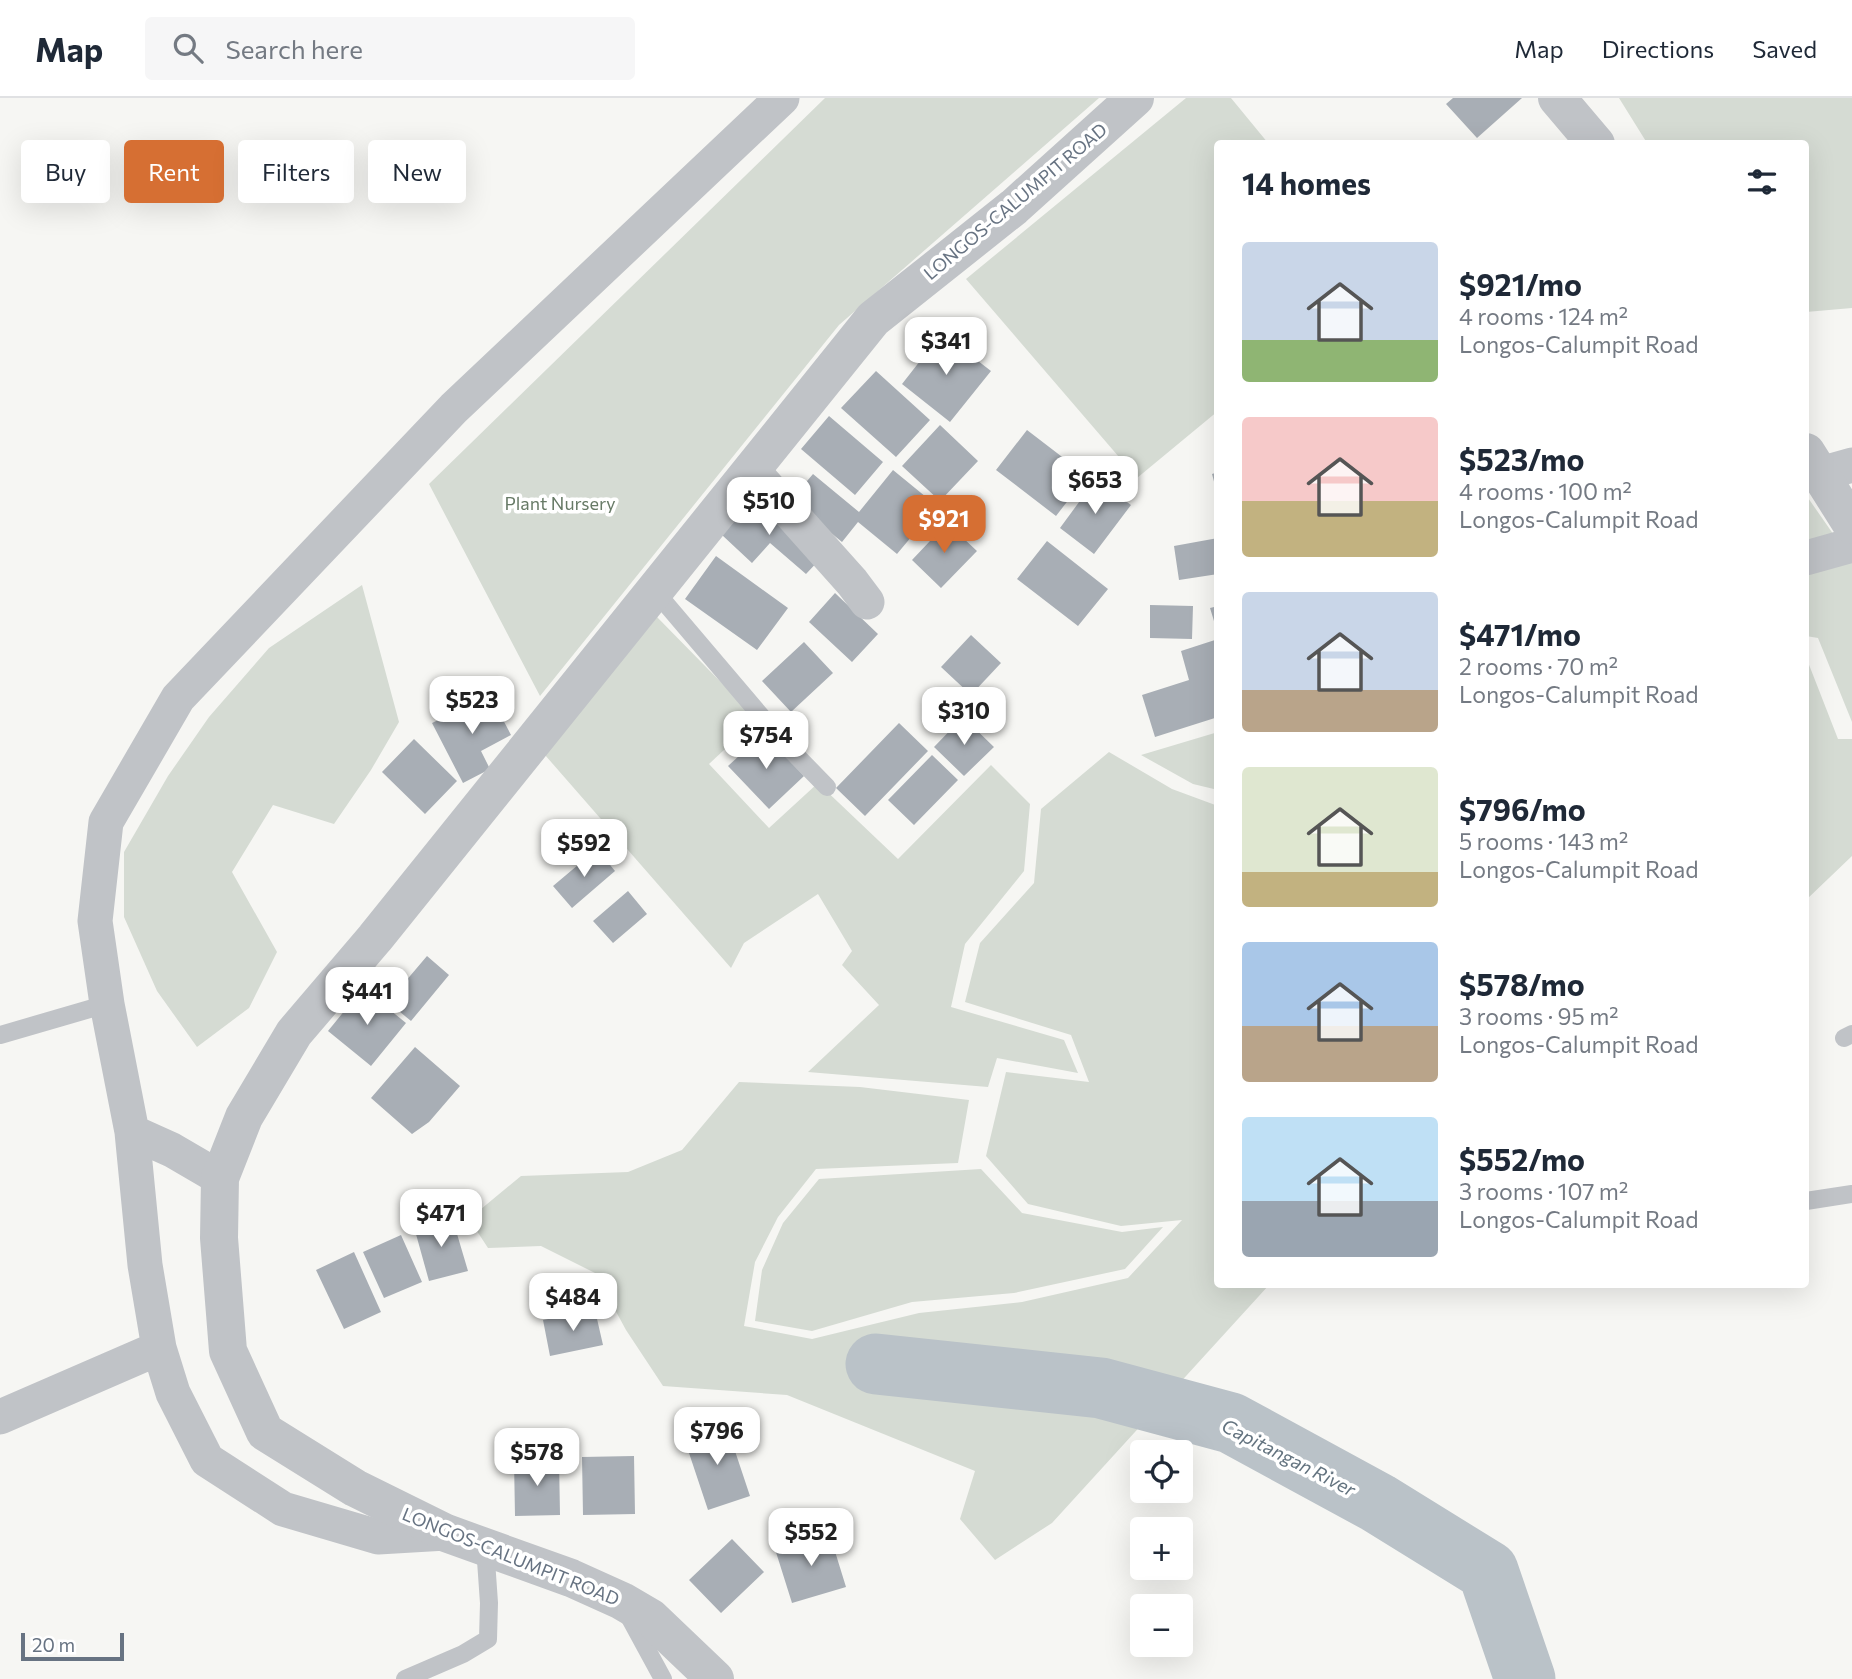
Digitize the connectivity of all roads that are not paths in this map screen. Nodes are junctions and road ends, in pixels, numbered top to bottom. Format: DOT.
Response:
graph roads {
  1 [pos="782,98"];
  2 [pos="1135,98"];
  3 [pos="1557,98"];
  4 [pos="1592,140"];
  5 [pos="1821,467"];
  6 [pos="752,470"];
  7 [pos="1852,525"];
  8 [pos="1852,545"];
  9 [pos="1809,557"];
  10 [pos="655,591"];
  11 [pos="867,603"];
  12 [pos="827,787"];
  13 [pos="107,1004"];
  14 [pos="0,1035"];
  15 [pos="132,1132"];
  16 [pos="220,1178"];
  17 [pos="1852,1194"];
  18 [pos="1809,1201"];
  19 [pos="159,1348"];
  20 [pos="0,1417"];
  21 [pos="446,1533"];
  22 [pos="485,1545"];
  23 [pos="622,1601"];
  24 [pos="405,1679"];
  25 [pos="663,1679"];
  26 [pos="715,1679"];
  1 -- 13 [label="street"];
  2 -- 6 [label="street, LONGOS-CALUMPIT ROAD"];
  3 -- 4 [label="street"];
  5 -- 7 [label="street"];
  6 -- 10 [label="street, LONGOS-CALUMPIT ROAD"];
  6 -- 11 [label="street"];
  8 -- 9 [label="street"];
  10 -- 12 [label="lane"];
  10 -- 16 [label="street, LONGOS-CALUMPIT ROAD"];
  13 -- 14 [label="lane"];
  13 -- 15 [label="street"];
  15 -- 16 [label="street"];
  15 -- 19 [label="street"];
  16 -- 21 [label="street, LONGOS-CALUMPIT ROAD"];
  17 -- 18 [label="lane"];
  19 -- 20 [label="street"];
  19 -- 21 [label="street"];
  21 -- 22 [label="street, LONGOS-CALUMPIT ROAD"];
  22 -- 23 [label="street, LONGOS-CALUMPIT ROAD"];
  22 -- 24 [label="lane"];
  23 -- 25 [label="lane"];
  23 -- 26 [label="street, LONGOS-CALUMPIT ROAD"];
}
